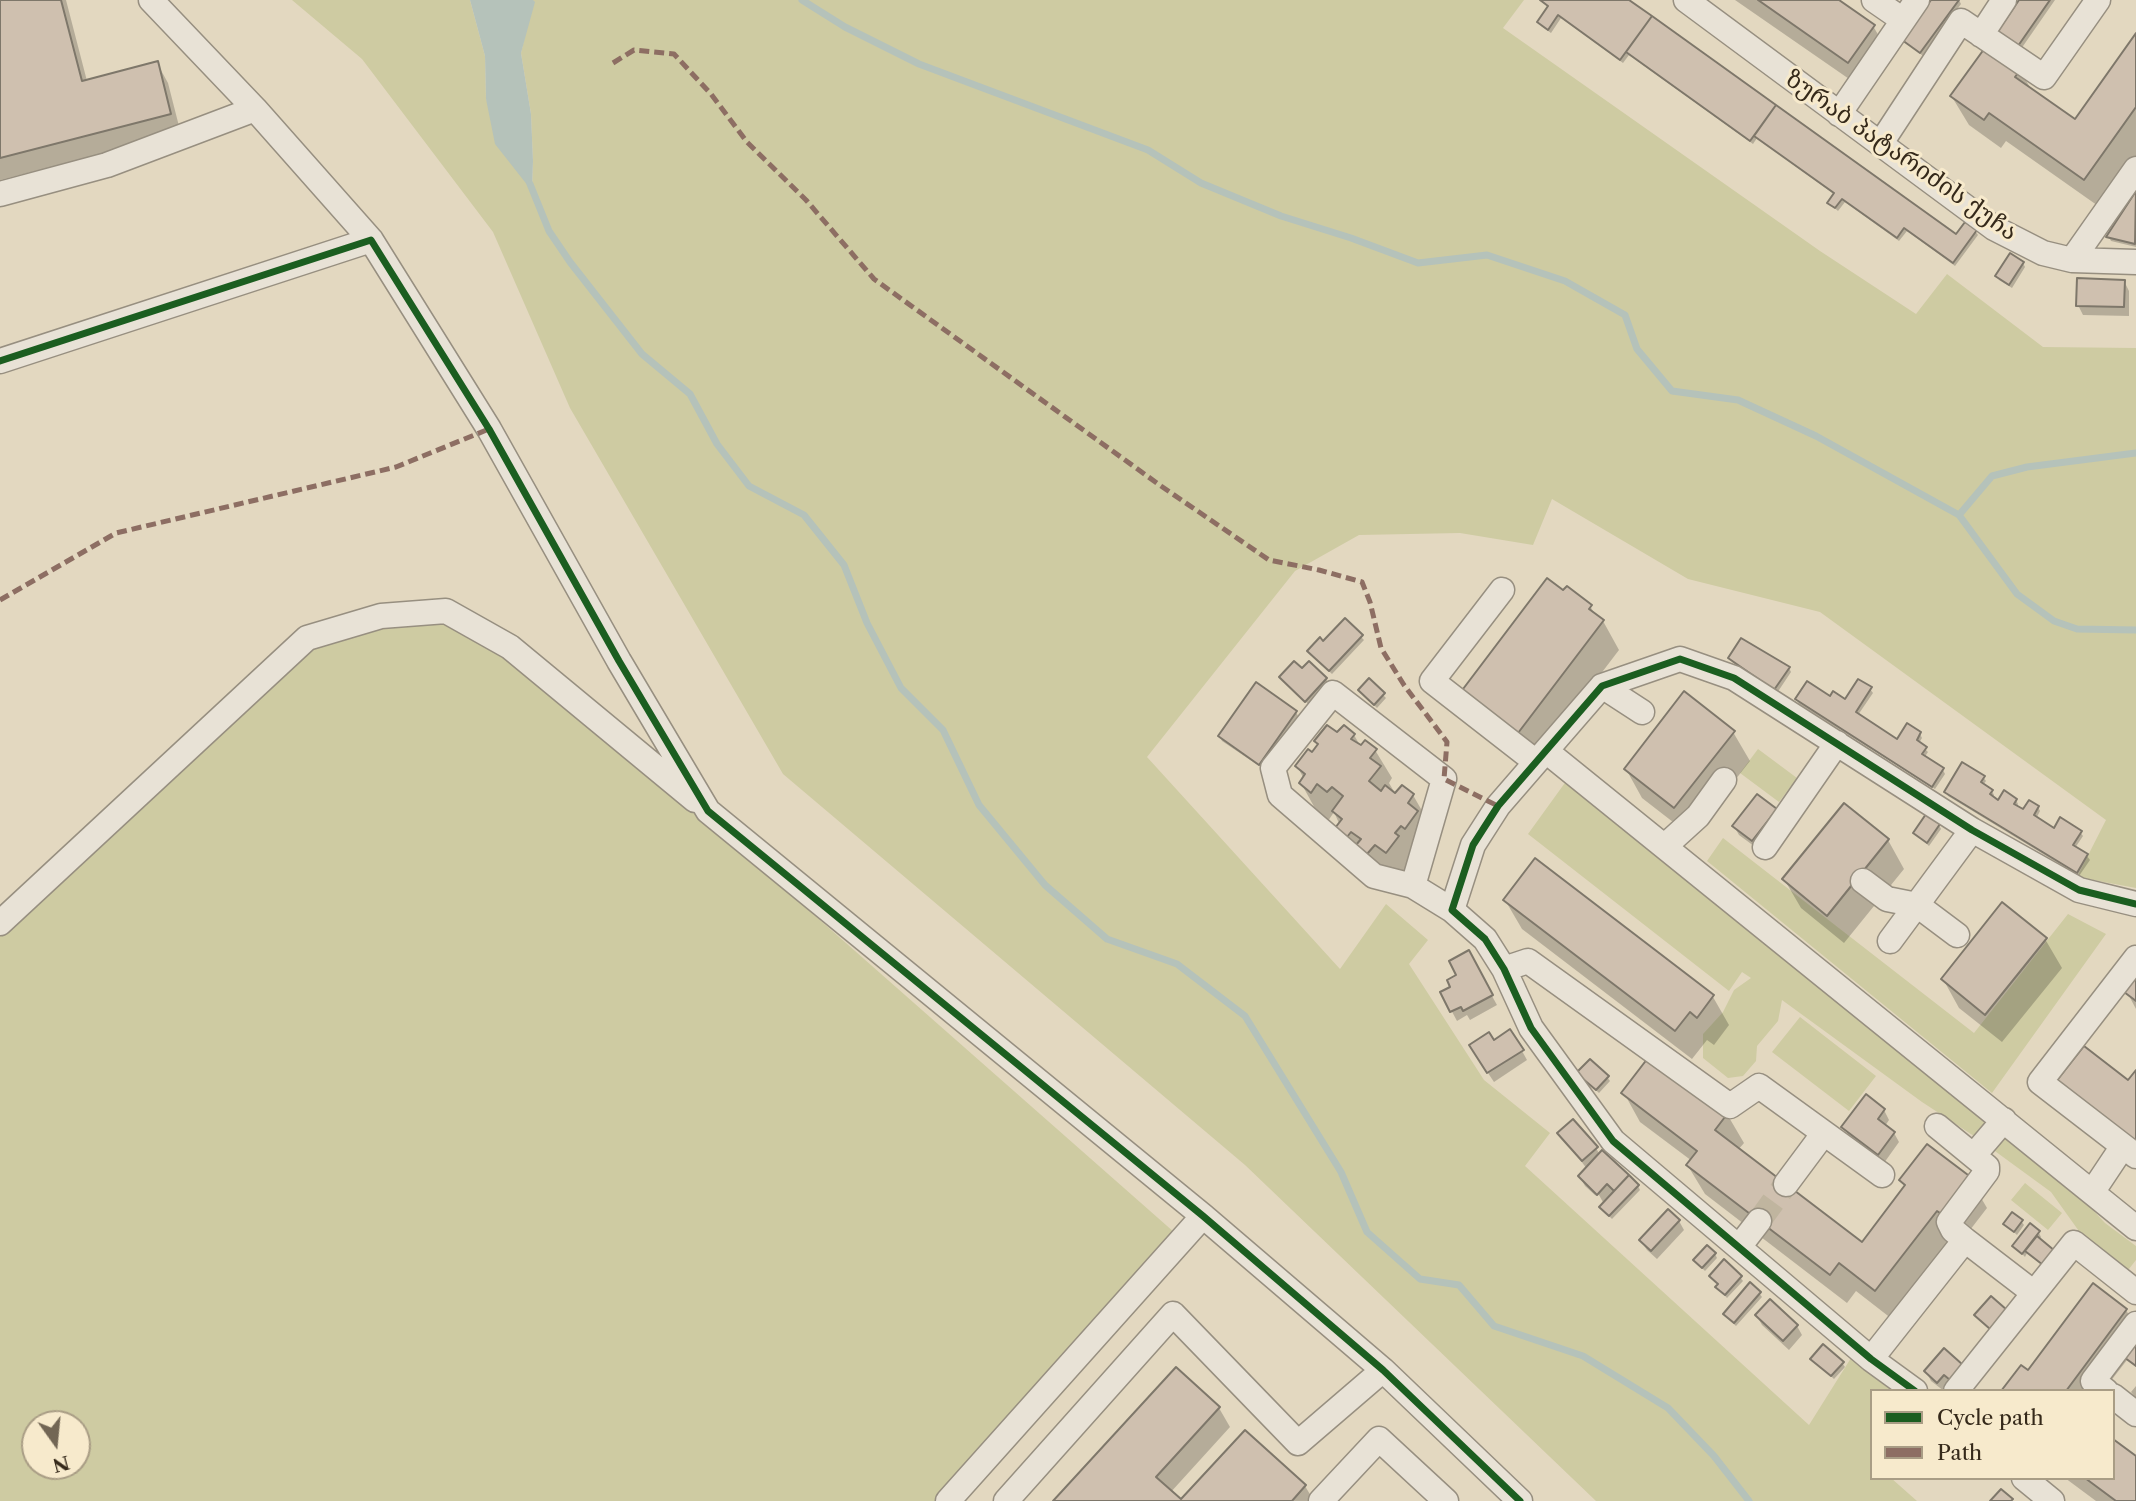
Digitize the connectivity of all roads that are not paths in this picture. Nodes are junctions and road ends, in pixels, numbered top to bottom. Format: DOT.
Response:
graph roads {
  1 [pos="152,0"];
  2 [pos="1686,0"];
  3 [pos="1874,0"];
  4 [pos="2004,0"];
  5 [pos="2098,0"];
  6 [pos="1910,10"];
  7 [pos="1980,34"];
  8 [pos="255,109"];
  9 [pos="1839,114"];
  10 [pos="1881,143"];
  11 [pos="2136,170"];
  12 [pos="0,194"];
  13 [pos="371,240"];
  14 [pos="2072,260"];
  15 [pos="2136,262"];
  16 [pos="0,361"];
  17 [pos="1502,590"];
  18 [pos="1602,686"];
  19 [pos="1642,712"];
  20 [pos="1837,743"];
  21 [pos="1541,756"];
  22 [pos="1724,780"];
  23 [pos="708,811"];
  24 [pos="1972,830"];
  25 [pos="1665,846"];
  26 [pos="1765,847"];
  27 [pos="1863,881"];
  28 [pos="1413,886"];
  29 [pos="2136,904"];
  30 [pos="1917,905"];
  31 [pos="1452,910"];
  32 [pos="0,923"];
  33 [pos="1957,935"];
  34 [pos="1891,941"];
  35 [pos="2136,958"];
  36 [pos="1504,969"];
  37 [pos="2004,1120"];
  38 [pos="1937,1126"];
  39 [pos="1824,1133"];
  40 [pos="2130,1151"];
  41 [pos="1974,1155"];
  42 [pos="1882,1175"];
  43 [pos="1786,1184"];
  44 [pos="2092,1191"];
  45 [pos="1203,1216"];
  46 [pos="1759,1221"];
  47 [pos="2136,1228"];
  48 [pos="1965,1240"];
  49 [pos="1739,1247"];
  50 [pos="2136,1292"];
  51 [pos="2034,1293"];
  52 [pos="2136,1324"];
  53 [pos="1871,1359"];
  54 [pos="1383,1370"];
  55 [pos="1912,1389"];
  56 [pos="1958,1389"];
  57 [pos="2103,1389"];
  58 [pos="2115,1398"];
  59 [pos="2136,1414"];
  60 [pos="2026,1480"];
  61 [pos="1337,1496"];
  62 [pos="948,1501"];
  63 [pos="1006,1501"];
  64 [pos="1446,1501"];
  65 [pos="1520,1501"];
  66 [pos="2052,1501"];
  1 -- 8 [label="street"];
  2 -- 9 [label="street, ზურაბ პატარიძის ქუჩა"];
  3 -- 6 [label="street"];
  4 -- 7 [label="street"];
  5 -- 7 [label="street"];
  6 -- 9 [label="street"];
  7 -- 10 [label="street"];
  8 -- 12 [label="street"];
  8 -- 13 [label="street"];
  9 -- 10 [label="street, ზურაბ პატარიძის ქუჩა"];
  10 -- 14 [label="street, ზურაბ პატარიძის ქუჩა"];
  11 -- 14 [label="street"];
  13 -- 16 [label="street"];
  13 -- 23 [label="street"];
  14 -- 15 [label="street, ზურაბ პატარიძის ქუჩა"];
  17 -- 21 [label="street"];
  18 -- 19 [label="street"];
  18 -- 20 [label="street"];
  18 -- 21 [label="street"];
  20 -- 24 [label="street"];
  20 -- 26 [label="street"];
  21 -- 25 [label="street"];
  21 -- 31 [label="street"];
  22 -- 25 [label="street"];
  23 -- 32 [label="street"];
  23 -- 45 [label="street"];
  24 -- 29 [label="street"];
  24 -- 30 [label="street"];
  25 -- 37 [label="street"];
  27 -- 30 [label="street"];
  28 -- 28 [label="street"];
  28 -- 31 [label="street"];
  30 -- 33 [label="street"];
  30 -- 34 [label="street"];
  31 -- 36 [label="street"];
  35 -- 40 [label="street"];
  36 -- 39 [label="street"];
  36 -- 49 [label="street"];
  37 -- 41 [label="street"];
  37 -- 44 [label="street"];
  38 -- 41 [label="street"];
  39 -- 42 [label="street"];
  39 -- 43 [label="street"];
  40 -- 44 [label="street"];
  41 -- 48 [label="street"];
  44 -- 47 [label="street"];
  45 -- 54 [label="street"];
  45 -- 62 [label="street"];
  46 -- 49 [label="street"];
  48 -- 51 [label="street"];
  48 -- 53 [label="street"];
  49 -- 53 [label="street"];
  50 -- 51 [label="street"];
  51 -- 56 [label="street"];
  52 -- 57 [label="street"];
  53 -- 55 [label="street"];
  54 -- 63 [label="street"];
  54 -- 65 [label="street"];
  58 -- 59 [label="street"];
  60 -- 66 [label="street"];
  61 -- 64 [label="street"];
}
